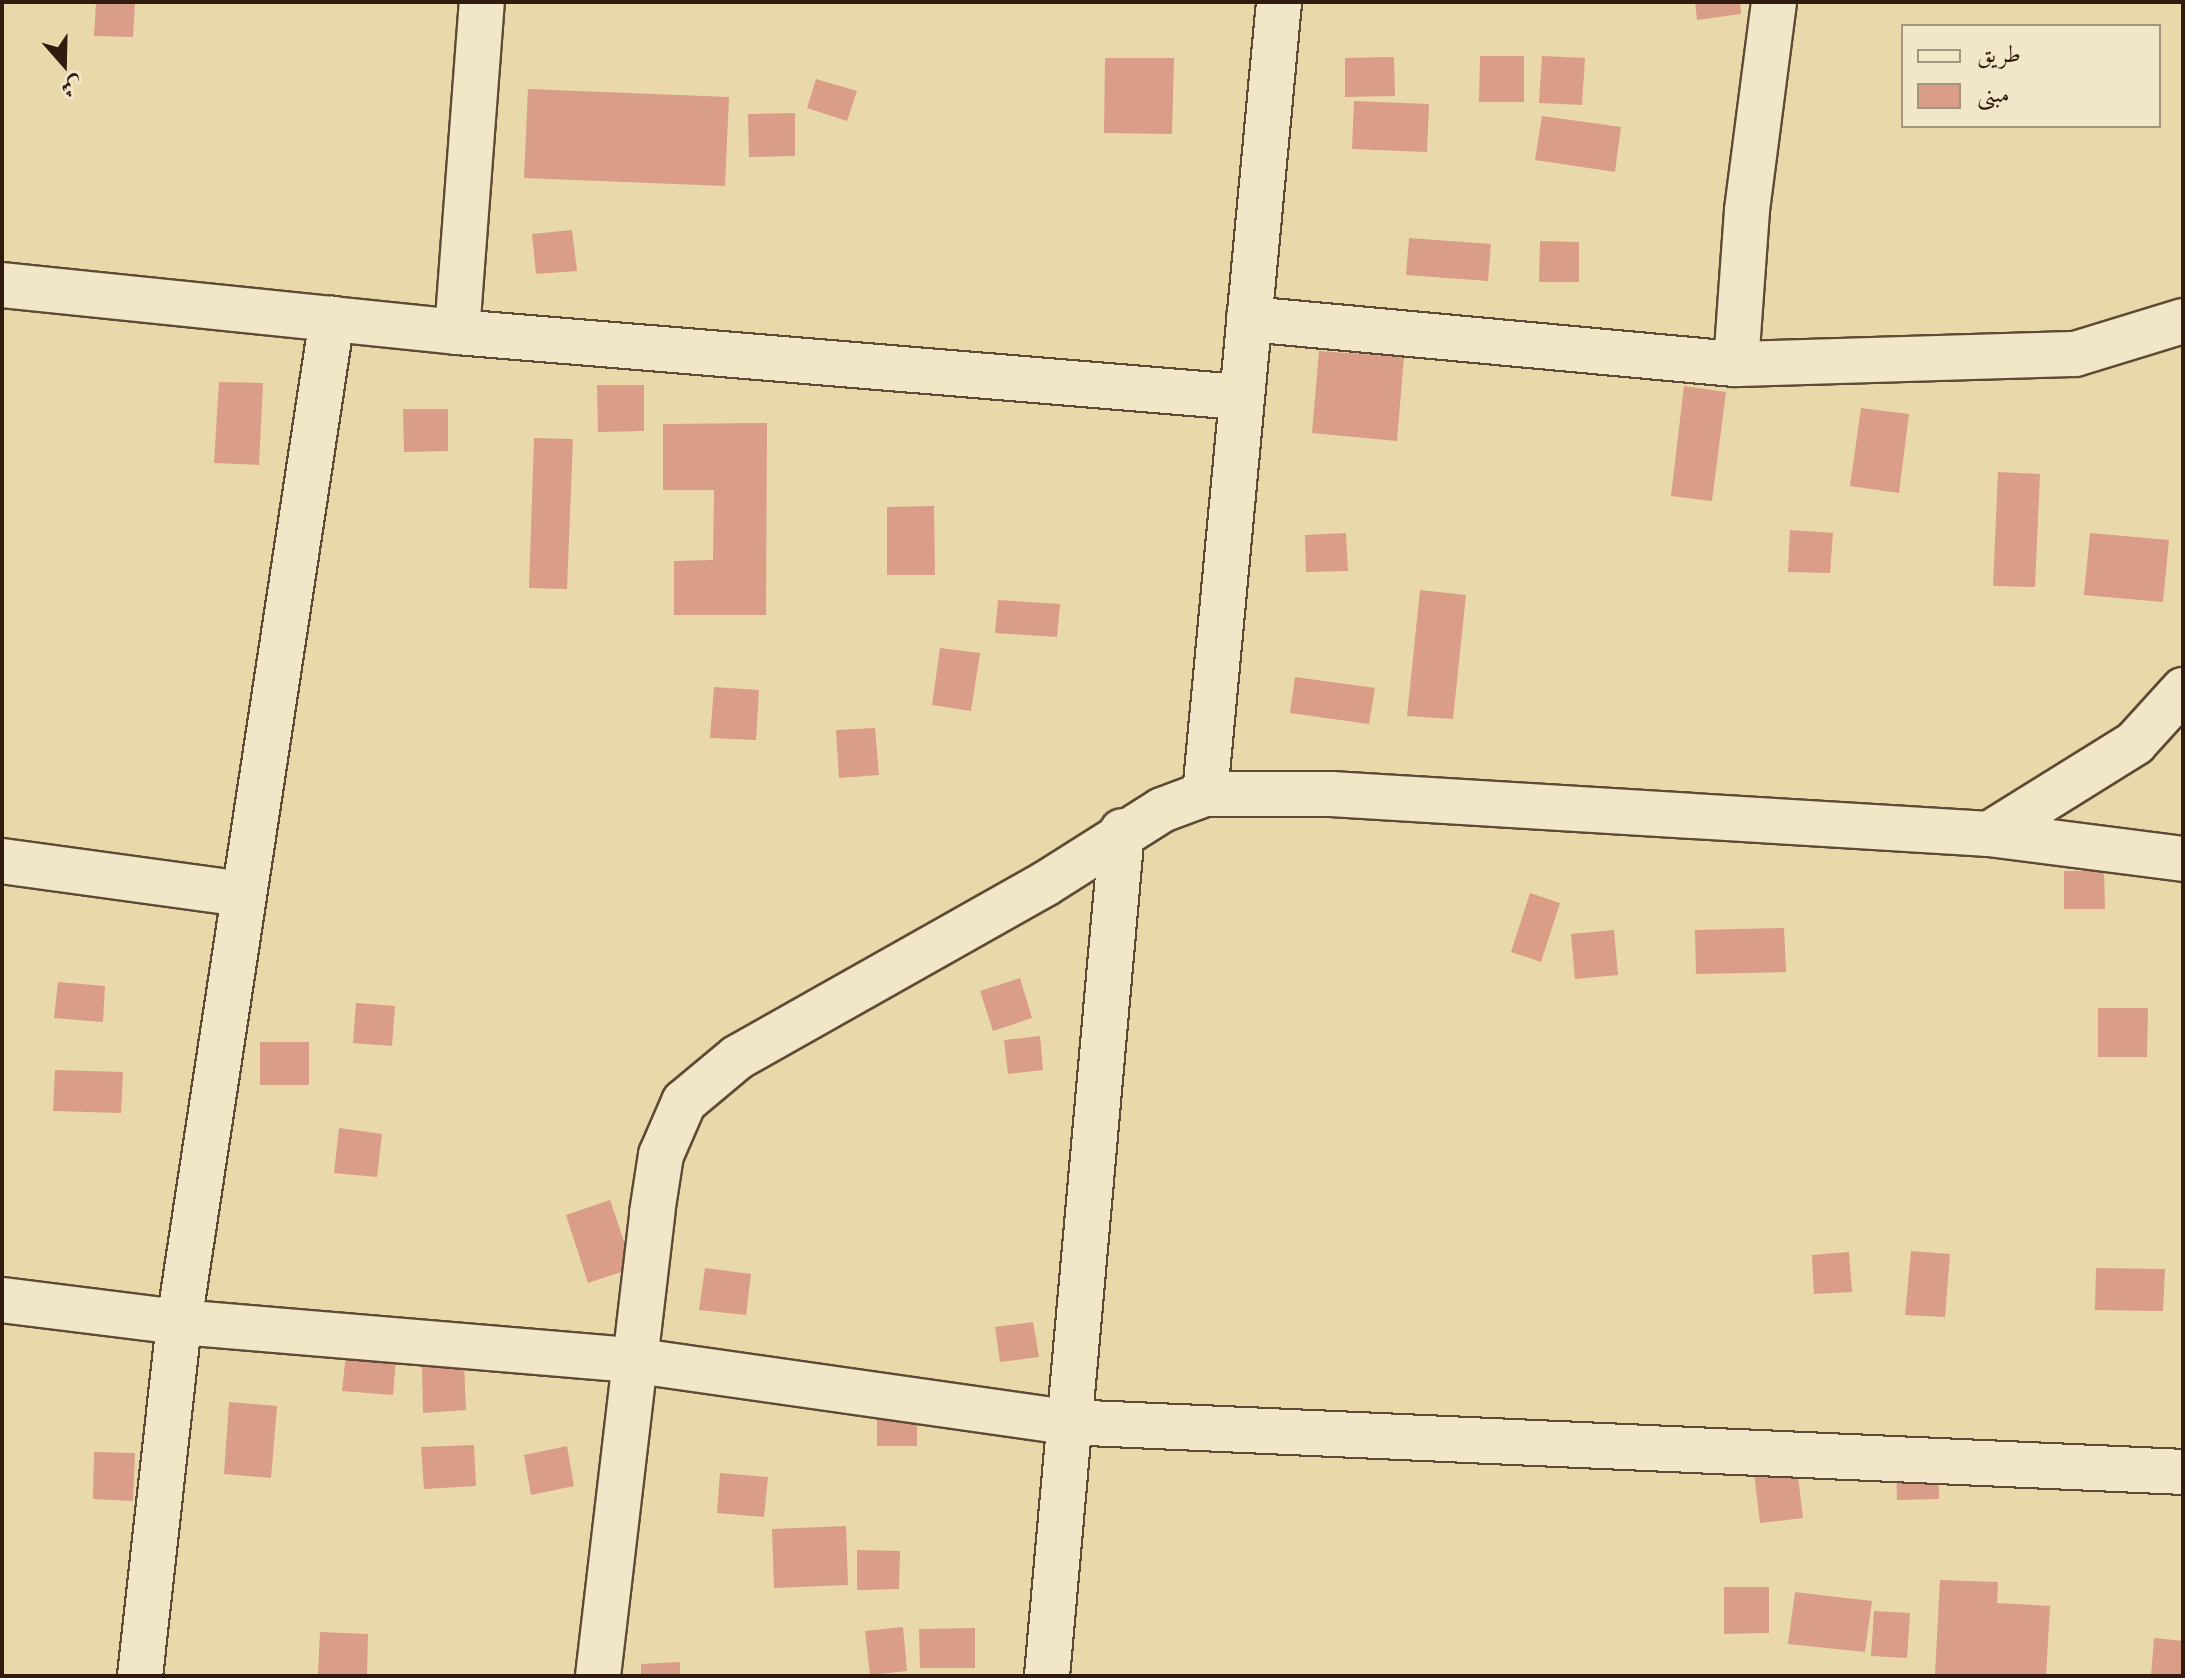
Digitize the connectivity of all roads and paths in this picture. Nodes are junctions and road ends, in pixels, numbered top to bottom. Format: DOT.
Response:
graph roads {
  1 [pos="482,2"];
  2 [pos="1279,2"];
  3 [pos="1774,2"];
  4 [pos="2,285"];
  5 [pos="332,319"];
  6 [pos="1249,319"];
  7 [pos="2183,321"];
  8 [pos="457,332"];
  9 [pos="1736,364"];
  10 [pos="1240,397"];
  11 [pos="2183,690"];
  12 [pos="1205,794"];
  13 [pos="1122,831"];
  14 [pos="1989,834"];
  15 [pos="2183,859"];
  16 [pos="2,861"];
  17 [pos="244,894"];
  18 [pos="2,1300"];
  19 [pos="179,1322"];
  20 [pos="631,1360"];
  21 [pos="1066,1422"];
  22 [pos="2183,1472"];
  23 [pos="140,1676"];
  24 [pos="598,1676"];
  25 [pos="1047,1676"];
  1 -- 8 [label="street"];
  2 -- 6 [label="street"];
  3 -- 9 [label="street"];
  4 -- 5 [label="street"];
  5 -- 8 [label="street"];
  5 -- 17 [label="street"];
  6 -- 9 [label="street"];
  6 -- 10 [label="street"];
  7 -- 9 [label="street"];
  8 -- 10 [label="street"];
  10 -- 12 [label="street"];
  11 -- 14 [label="street"];
  12 -- 13 [label="street"];
  12 -- 14 [label="street"];
  13 -- 20 [label="street"];
  13 -- 21 [label="street"];
  14 -- 15 [label="street"];
  16 -- 17 [label="street"];
  17 -- 19 [label="street"];
  18 -- 19 [label="street"];
  19 -- 20 [label="street"];
  19 -- 23 [label="street"];
  20 -- 21 [label="street"];
  20 -- 24 [label="street"];
  21 -- 22 [label="street"];
  21 -- 25 [label="street"];
}
